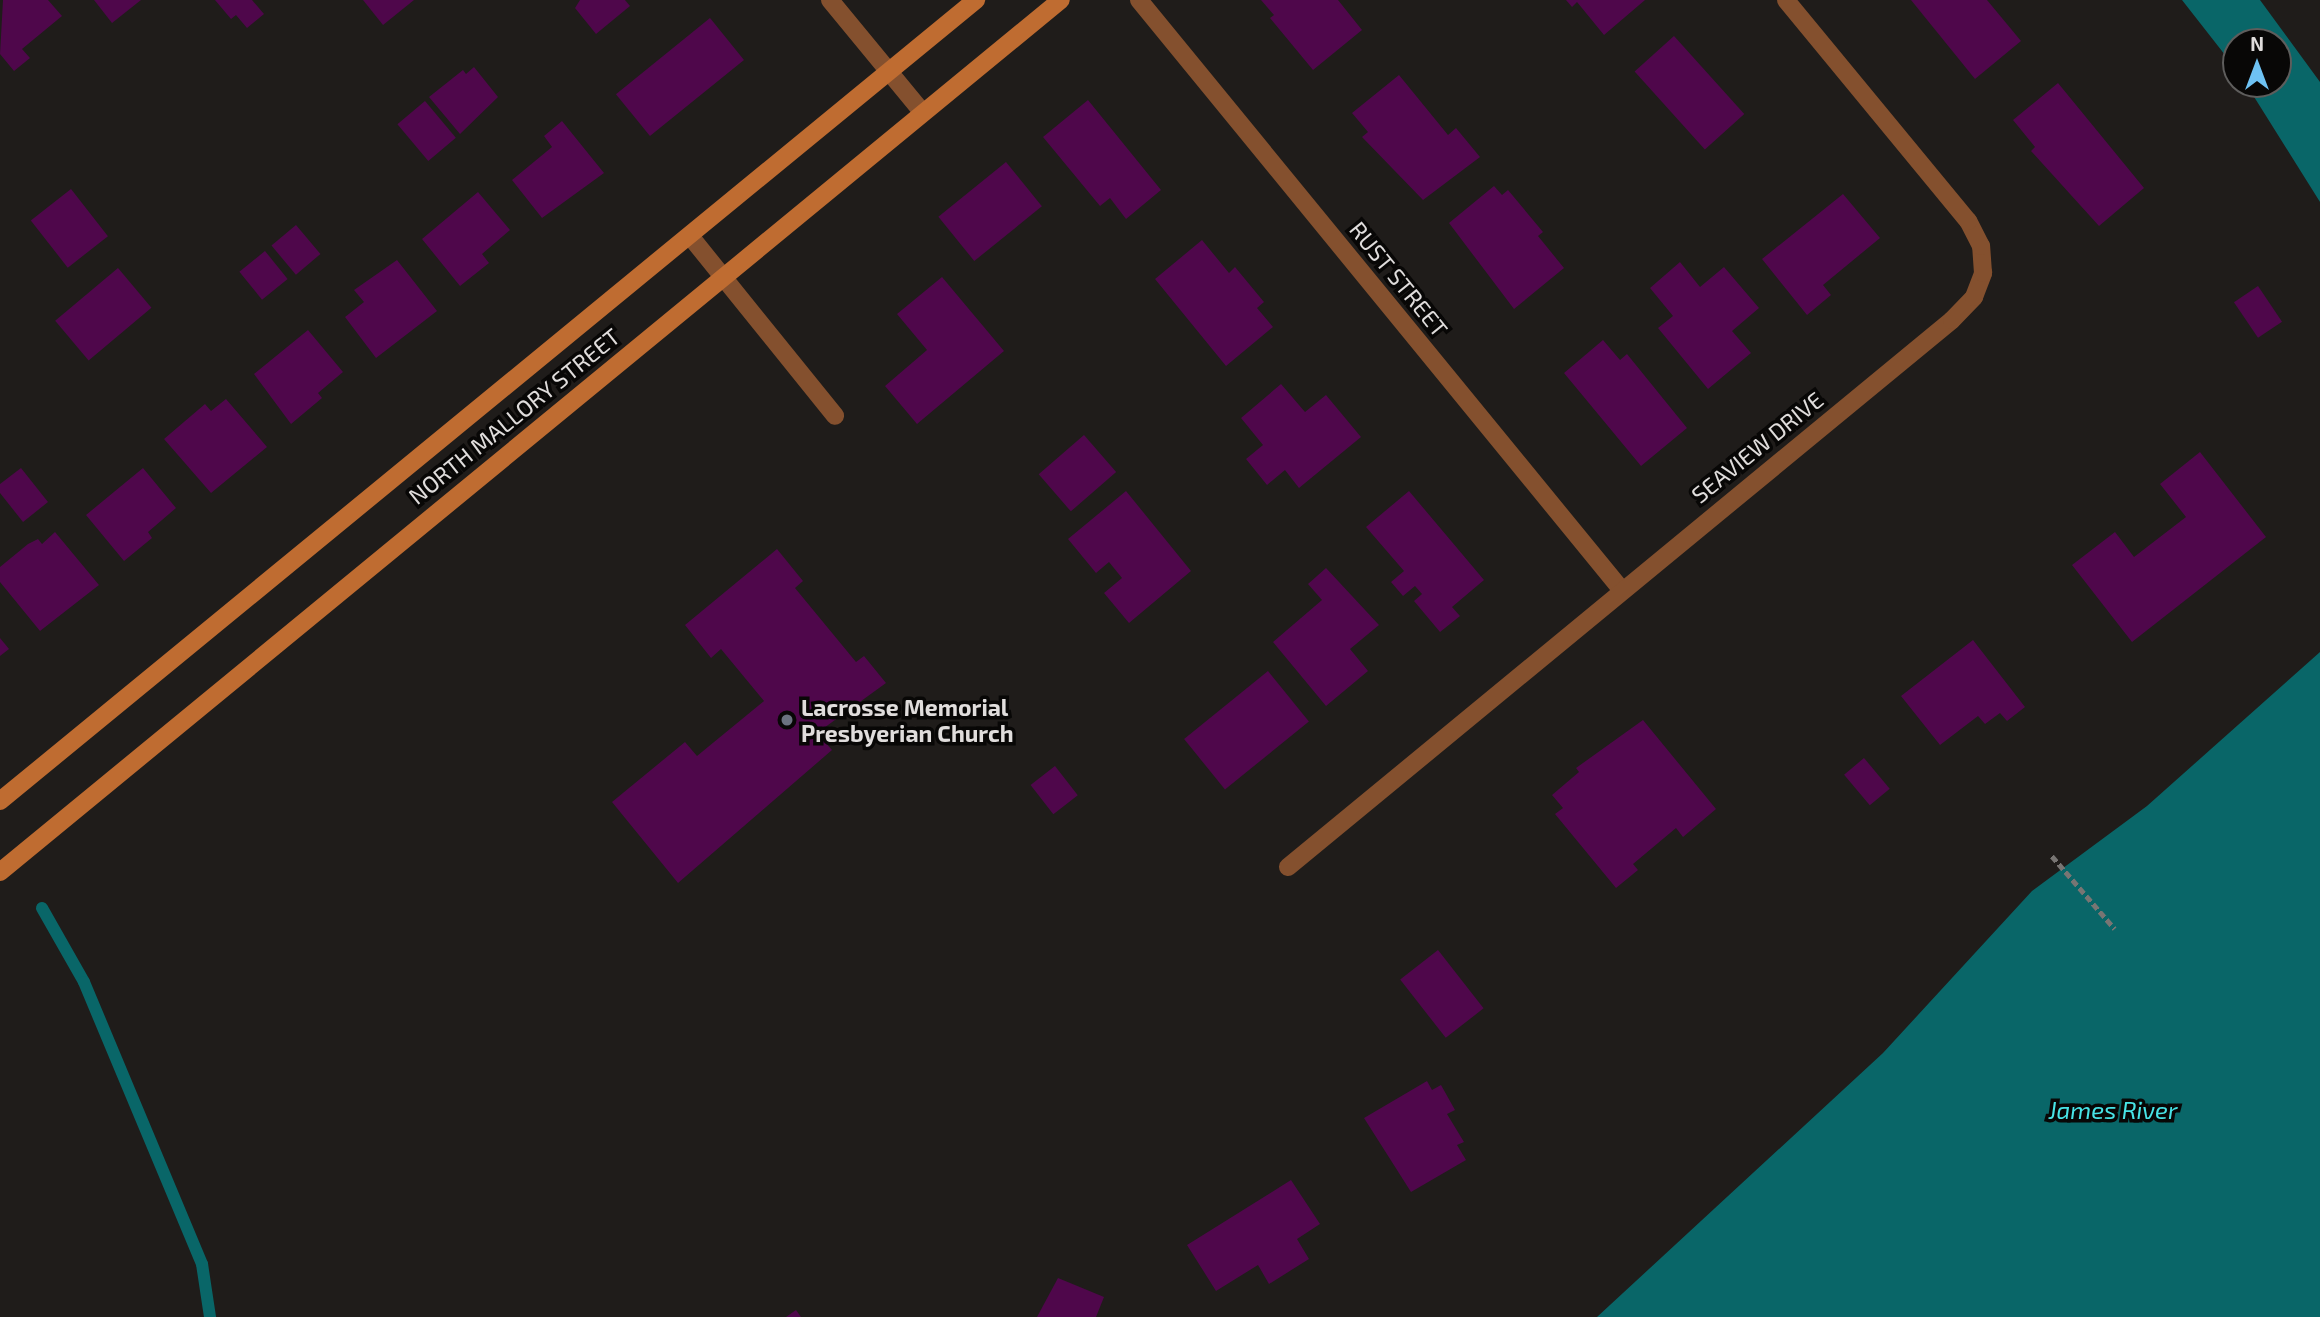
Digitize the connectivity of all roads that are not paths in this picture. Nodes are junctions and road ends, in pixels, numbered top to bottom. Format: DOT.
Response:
graph roads {
  1 [pos="830,0"];
  2 [pos="976,0"];
  3 [pos="1061,0"];
  4 [pos="1139,0"];
  5 [pos="1786,0"];
  6 [pos="888,72"];
  7 [pos="923,113"];
  8 [pos="690,236"];
  9 [pos="723,277"];
  10 [pos="835,416"];
  11 [pos="1621,589"];
  12 [pos="0,801"];
  13 [pos="1288,867"];
  14 [pos="0,872"];
  1 -- 6 [label="street"];
  2 -- 6 [label="main road, NORTH MALLORY STREET"];
  3 -- 7 [label="main road, NORTH MALLORY STREET"];
  4 -- 11 [label="street, RUST STREET"];
  5 -- 11 [label="street, SEAVIEW DRIVE"];
  6 -- 7 [label="street"];
  6 -- 8 [label="main road, NORTH MALLORY STREET"];
  7 -- 9 [label="main road, NORTH MALLORY STREET"];
  8 -- 9 [label="street"];
  8 -- 12 [label="main road, NORTH MALLORY STREET"];
  9 -- 10 [label="street"];
  9 -- 14 [label="main road, NORTH MALLORY STREET"];
  11 -- 13 [label="street, SEAVIEW DRIVE"];
}
